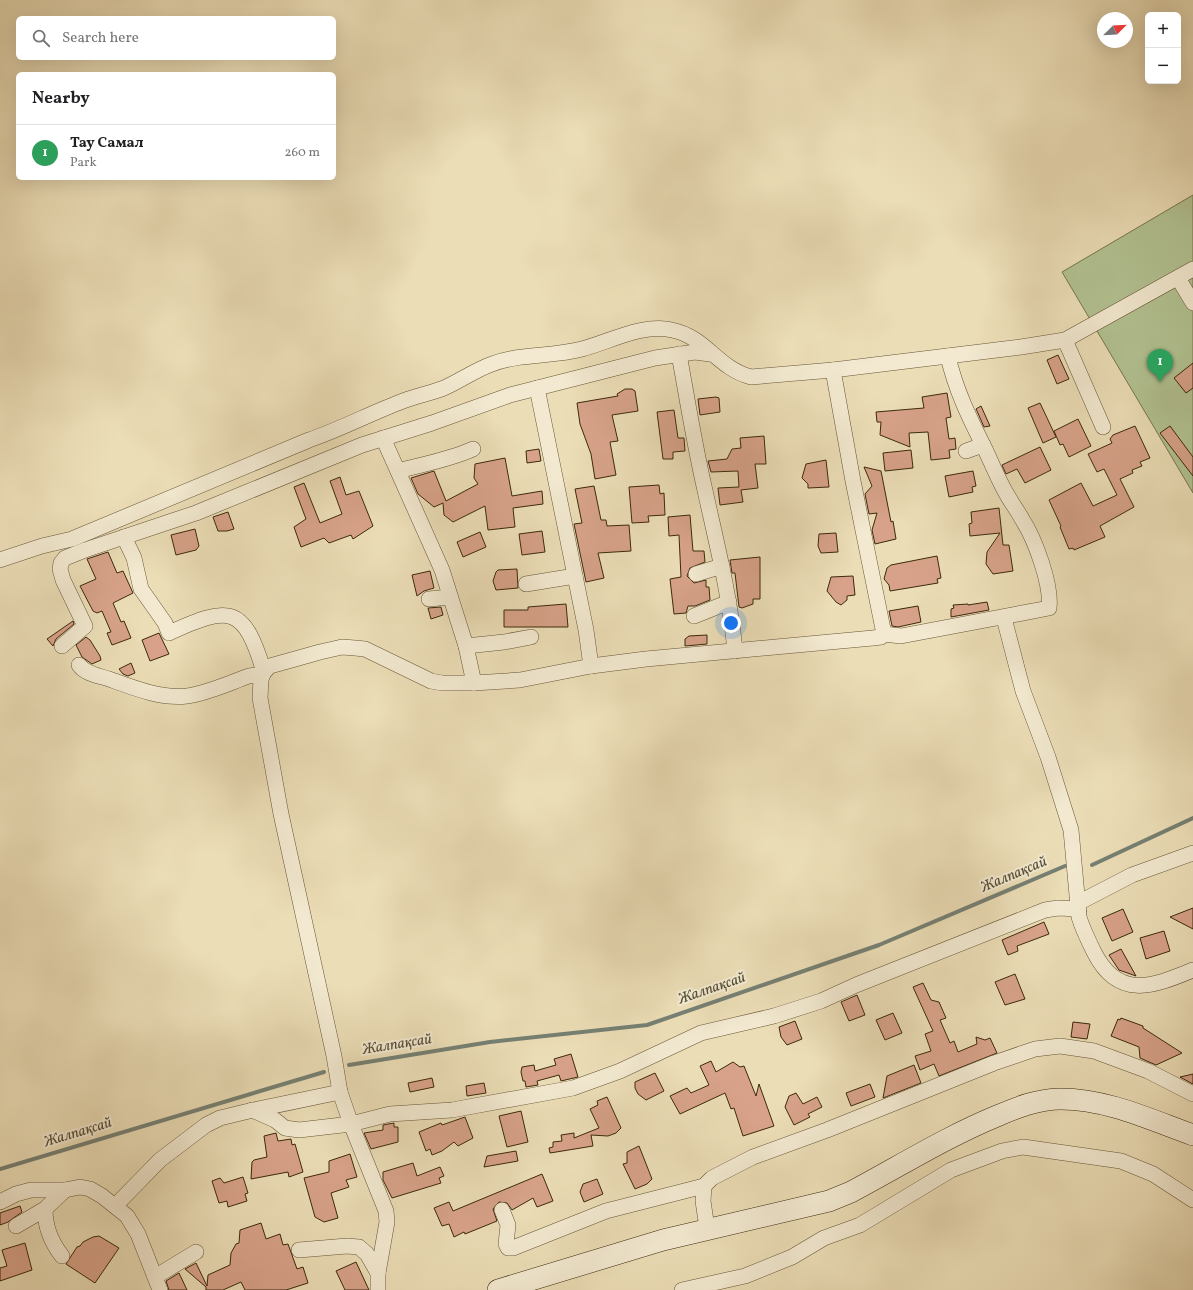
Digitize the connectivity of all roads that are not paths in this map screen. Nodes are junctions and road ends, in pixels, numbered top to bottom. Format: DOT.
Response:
graph roads {
  1 [pos="1193,269"];
  2 [pos="1178,278"];
  3 [pos="1193,303"];
  4 [pos="1065,340"];
  5 [pos="679,354"];
  6 [pos="710,354"];
  7 [pos="948,356"];
  8 [pos="833,370"];
  9 [pos="537,388"];
  10 [pos="1103,427"];
  11 [pos="338,431"];
  12 [pos="383,438"];
  13 [pos="362,445"];
  14 [pos="983,445"];
  15 [pos="473,449"];
  16 [pos="966,451"];
  17 [pos="398,472"];
  18 [pos="124,537"];
  19 [pos="0,560"];
  20 [pos="722,566"];
  21 [pos="696,574"];
  22 [pos="575,576"];
  23 [pos="526,584"];
  24 [pos="450,598"];
  25 [pos="429,599"];
  26 [pos="729,602"];
  27 [pos="694,616"];
  28 [pos="1004,618"];
  29 [pos="884,634"];
  30 [pos="530,637"];
  31 [pos="62,646"];
  32 [pos="466,646"];
  33 [pos="735,651"];
  34 [pos="79,665"];
  35 [pos="591,666"];
  36 [pos="262,675"];
  37 [pos="474,683"];
  38 [pos="1193,853"];
  39 [pos="1079,906"];
  40 [pos="1193,970"];
  41 [pos="340,1092"];
  42 [pos="1193,1094"];
  43 [pos="252,1110"];
  44 [pos="351,1124"];
  45 [pos="1193,1135"];
  46 [pos="704,1186"];
  47 [pos="65,1190"];
  48 [pos="1193,1200"];
  49 [pos="0,1202"];
  50 [pos="115,1206"];
  51 [pos="44,1209"];
  52 [pos="502,1210"];
  53 [pos="16,1226"];
  54 [pos="707,1228"];
  55 [pos="299,1250"];
  56 [pos="196,1252"];
  57 [pos="62,1256"];
  58 [pos="378,1273"];
  59 [pos="157,1284"];
  60 [pos="378,1290"];
  61 [pos="498,1290"];
  62 [pos="682,1290"];
  1 -- 2 [label="street"];
  2 -- 3 [label="street"];
  2 -- 4 [label="street"];
  4 -- 7 [label="street"];
  4 -- 10 [label="street"];
  5 -- 6 [label="street"];
  5 -- 9 [label="street"];
  5 -- 20 [label="street"];
  6 -- 8 [label="street"];
  6 -- 11 [label="street"];
  7 -- 8 [label="street"];
  7 -- 14 [label="street"];
  8 -- 29 [label="street"];
  9 -- 12 [label="street"];
  9 -- 22 [label="street"];
  11 -- 13 [label="street"];
  11 -- 19 [label="street"];
  12 -- 13 [label="street"];
  12 -- 17 [label="street"];
  13 -- 18 [label="street"];
  14 -- 16 [label="street"];
  14 -- 28 [label="street"];
  15 -- 17 [label="street"];
  17 -- 24 [label="street"];
  18 -- 31 [label="street"];
  18 -- 36 [label="street"];
  20 -- 21 [label="street"];
  20 -- 26 [label="street"];
  22 -- 23 [label="street"];
  22 -- 35 [label="street"];
  24 -- 25 [label="street"];
  24 -- 32 [label="street"];
  26 -- 27 [label="street"];
  26 -- 33 [label="street"];
  28 -- 29 [label="street"];
  28 -- 39 [label="street"];
  29 -- 33 [label="street"];
  30 -- 32 [label="street"];
  32 -- 37 [label="street"];
  33 -- 35 [label="street"];
  34 -- 36 [label="street"];
  35 -- 37 [label="street"];
  36 -- 37 [label="street"];
  36 -- 41 [label="street"];
  38 -- 39 [label="street"];
  39 -- 40 [label="street"];
  39 -- 44 [label="street"];
  41 -- 43 [label="street"];
  41 -- 44 [label="street"];
  42 -- 46 [label="street"];
  43 -- 44 [label="street"];
  43 -- 50 [label="street"];
  44 -- 58 [label="street"];
  45 -- 54 [label="main road"];
  46 -- 52 [label="street"];
  46 -- 54 [label="street"];
  47 -- 49 [label="street"];
  47 -- 50 [label="street"];
  47 -- 51 [label="street"];
  48 -- 62 [label="street"];
  50 -- 59 [label="street"];
  51 -- 53 [label="street"];
  51 -- 57 [label="street"];
  54 -- 61 [label="main road"];
  55 -- 58 [label="street"];
  56 -- 59 [label="street"];
  58 -- 60 [label="street"];
}
